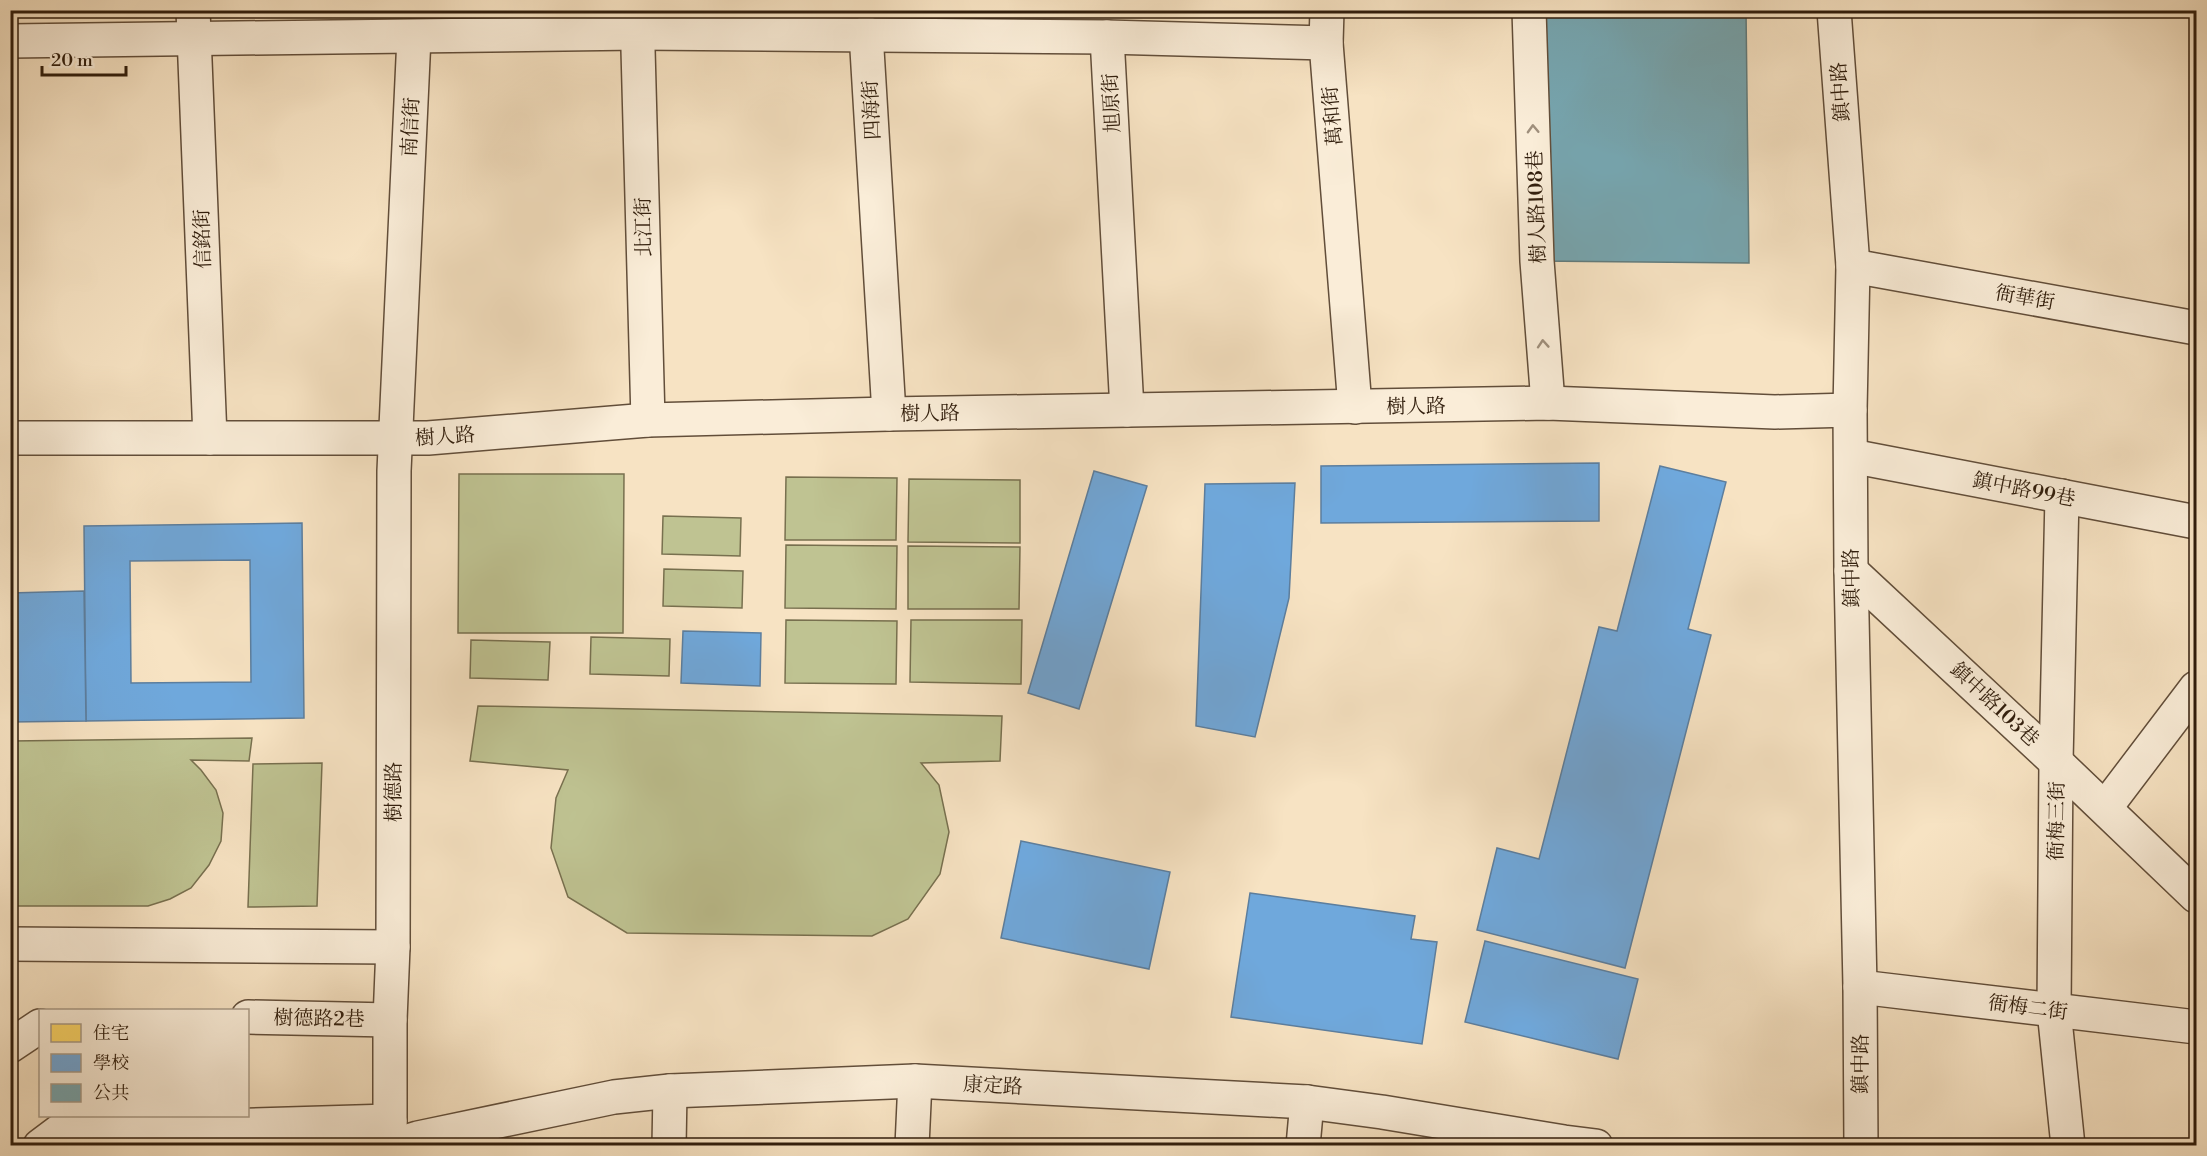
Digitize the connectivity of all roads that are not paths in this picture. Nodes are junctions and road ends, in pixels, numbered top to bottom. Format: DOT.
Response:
graph roads {
  1 [pos="1328,10"];
  2 [pos="1529,10"];
  3 [pos="1834,10"];
  4 [pos="638,22"];
  5 [pos="194,25"];
  6 [pos="866,33"];
  7 [pos="414,36"];
  8 [pos="1107,37"];
  9 [pos="10,41"];
  10 [pos="1326,43"];
  11 [pos="1853,266"];
  12 [pos="2196,328"];
  13 [pos="1548,403"];
  14 [pos="1355,407"];
  15 [pos="1127,410"];
  16 [pos="1850,410"];
  17 [pos="889,414"];
  18 [pos="648,420"];
  19 [pos="10,438"];
  20 [pos="210,438"];
  21 [pos="395,438"];
  22 [pos="1851,456"];
  23 [pos="2062,496"];
  24 [pos="2196,522"];
  25 [pos="1851,571"];
  26 [pos="2196,688"];
  27 [pos="2056,762"];
  28 [pos="2105,808"];
  29 [pos="2196,896"];
  30 [pos="10,944"];
  31 [pos="393,947"];
  32 [pos="1860,987"];
  33 [pos="2054,1010"];
  34 [pos="249,1017"];
  35 [pos="390,1020"];
  36 [pos="39,1027"];
  37 [pos="2196,1027"];
  38 [pos="10,1046"];
  39 [pos="915,1081"];
  40 [pos="670,1091"];
  41 [pos="1307,1102"];
  42 [pos="58,1134"];
  43 [pos="401,1139"];
  44 [pos="669,1146"];
  45 [pos="912,1146"];
  46 [pos="1303,1146"];
  47 [pos="1596,1146"];
  48 [pos="1861,1146"];
  49 [pos="2068,1146"];
  1 -- 10 [label="street, 萬和街"];
  13 -- 2 [label="street, 樹人路108巷, one-way"];
  3 -- 11 [label="street, 鎮中路"];
  4 -- 6 [label="street"];
  4 -- 7 [label="street"];
  4 -- 18 [label="street, 北江街"];
  5 -- 7 [label="street"];
  5 -- 9 [label="street"];
  5 -- 20 [label="street, 信銘街"];
  6 -- 8 [label="street"];
  6 -- 17 [label="street, 四海街"];
  7 -- 21 [label="street, 南信街"];
  8 -- 10 [label="street"];
  8 -- 15 [label="street, 旭原街"];
  10 -- 14 [label="street, 萬和街"];
  11 -- 12 [label="street, 衙華街"];
  11 -- 16 [label="street, 鎮中路"];
  13 -- 14 [label="street, 樹人路"];
  13 -- 16 [label="street, 樹人路"];
  14 -- 15 [label="street, 樹人路"];
  15 -- 17 [label="street, 樹人路"];
  16 -- 22 [label="street, 鎮中路"];
  17 -- 18 [label="street, 樹人路"];
  18 -- 21 [label="street, 樹人路"];
  19 -- 20 [label="street, 樹人路"];
  20 -- 21 [label="street, 樹人路"];
  21 -- 31 [label="street, 樹德路"];
  22 -- 23 [label="street, 鎮中路99巷"];
  22 -- 25 [label="street, 鎮中路"];
  23 -- 24 [label="street, 鎮中路99巷"];
  23 -- 27 [label="street, 衙梅三街"];
  25 -- 27 [label="street, 鎮中路103巷"];
  25 -- 32 [label="street, 鎮中路"];
  26 -- 28 [label="street"];
  27 -- 28 [label="street, 鎮中路103巷"];
  27 -- 33 [label="street, 衙梅三街"];
  28 -- 29 [label="street, 鎮中路103巷"];
  30 -- 31 [label="street"];
  31 -- 35 [label="street, 樹德路"];
  32 -- 33 [label="street, 衙梅二街"];
  32 -- 48 [label="street, 鎮中路"];
  33 -- 37 [label="street, 衙梅二街"];
  33 -- 49 [label="street, 衙梅三街"];
  34 -- 35 [label="street, 樹德路2巷"];
  35 -- 43 [label="street, 樹德路"];
  36 -- 38 [label="street"];
  39 -- 40 [label="street, 康定路"];
  39 -- 41 [label="street, 康定路"];
  39 -- 45 [label="street"];
  40 -- 43 [label="street, 康定路"];
  40 -- 44 [label="street"];
  41 -- 46 [label="street"];
  41 -- 47 [label="street, 康定路"];
  42 -- 43 [label="street, 康定路"];
}
